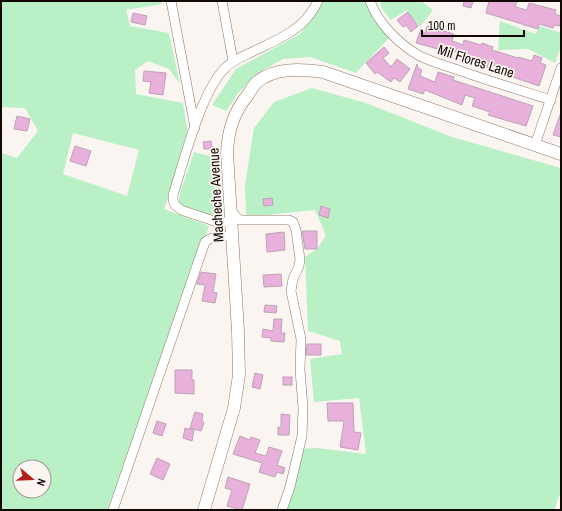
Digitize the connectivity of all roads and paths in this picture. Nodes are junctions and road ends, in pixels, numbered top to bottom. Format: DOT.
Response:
graph roads {
  1 [pos="171,1"];
  2 [pos="222,1"];
  3 [pos="318,1"];
  4 [pos="370,1"];
  5 [pos="233,61"];
  6 [pos="561,68"];
  7 [pos="551,100"];
  8 [pos="195,128"];
  9 [pos="536,145"];
  10 [pos="561,154"];
  11 [pos="231,210"];
  12 [pos="232,222"];
  13 [pos="233,236"];
  14 [pos="113,510"];
  15 [pos="204,510"];
  16 [pos="282,510"];
  1 -- 8 [label="street"];
  2 -- 5 [label="street"];
  3 -- 5 [label="street"];
  4 -- 7 [label="street, Mil Flores Lane"];
  5 -- 8 [label="street"];
  6 -- 7 [label="street"];
  7 -- 9 [label="street"];
  8 -- 12 [label="street"];
  9 -- 10 [label="main road, Macheche Avenue"];
  9 -- 11 [label="main road, Macheche Avenue"];
  11 -- 12 [label="main road, Macheche Avenue"];
  11 -- 16 [label="street"];
  12 -- 13 [label="main road, Macheche Avenue"];
  13 -- 14 [label="street"];
  13 -- 15 [label="main road, Macheche Avenue"];
}
